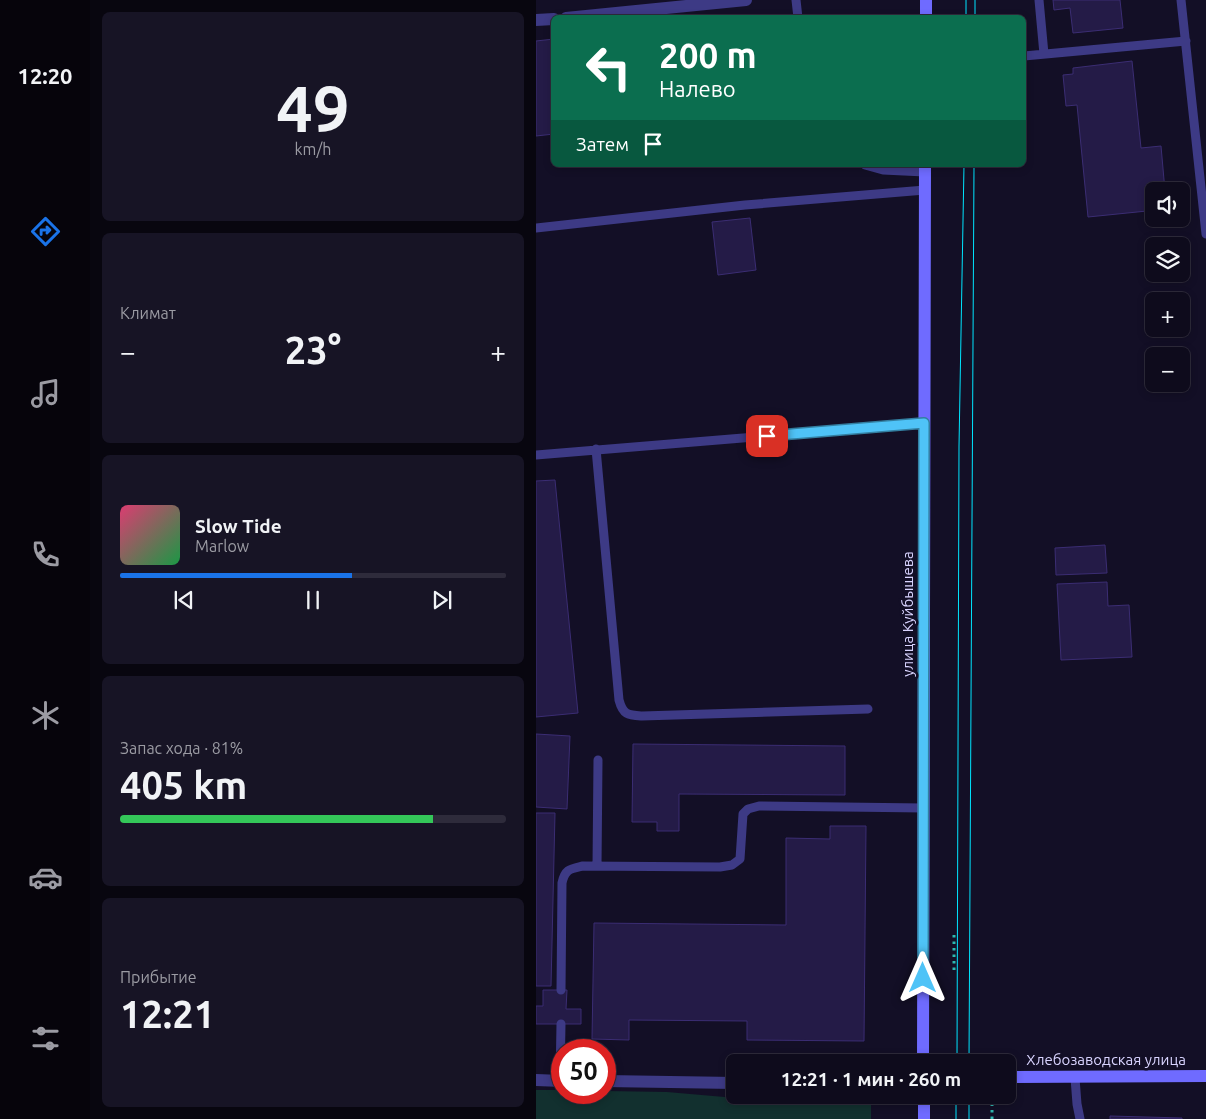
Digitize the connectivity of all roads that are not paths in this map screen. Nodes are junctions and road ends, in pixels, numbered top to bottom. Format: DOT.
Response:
graph roads {
  1 [pos="746,0"];
  2 [pos="796,0"];
  3 [pos="926,0"];
  4 [pos="1039,0"];
  5 [pos="1181,0"];
  6 [pos="604,15"];
  7 [pos="798,15"];
  8 [pos="926,15"];
  9 [pos="551,19"];
  10 [pos="536,20"];
  11 [pos="1186,41"];
  12 [pos="1044,54"];
  13 [pos="1026,56"];
  14 [pos="872,167"];
  15 [pos="925,168"];
  16 [pos="925,190"];
  17 [pos="536,228"];
  18 [pos="1206,234"];
  19 [pos="924,423"];
  20 [pos="596,449"];
  21 [pos="536,455"];
  22 [pos="868,709"];
  23 [pos="598,760"];
  24 [pos="924,808"];
  25 [pos="597,866"];
  26 [pos="561,990"];
  27 [pos="561,1024"];
  28 [pos="561,1039"];
  29 [pos="923,1054"];
  30 [pos="1206,1076"];
  31 [pos="1016,1077"];
  32 [pos="1075,1078"];
  33 [pos="536,1080"];
  34 [pos="551,1081"];
  35 [pos="616,1081"];
  36 [pos="726,1083"];
  37 [pos="924,1104"];
  38 [pos="924,1119"];
  39 [pos="1080,1119"];
  1 -- 6 [label="street"];
  2 -- 7 [label="lane"];
  3 -- 8 [label="main road"];
  4 -- 12 [label="lane"];
  5 -- 11 [label="lane"];
  9 -- 10 [label="street"];
  11 -- 12 [label="lane"];
  11 -- 18 [label="lane"];
  12 -- 13 [label="lane"];
  14 -- 15 [label="lane"];
  15 -- 16 [label="main road, улица Куйбышева"];
  16 -- 17 [label="lane"];
  16 -- 19 [label="main road, улица Куйбышева"];
  19 -- 20 [label="lane"];
  19 -- 24 [label="main road, улица Куйбышева"];
  20 -- 21 [label="lane"];
  20 -- 22 [label="lane"];
  23 -- 25 [label="lane"];
  24 -- 25 [label="lane"];
  24 -- 29 [label="main road, улица Куйбышева"];
  25 -- 26 [label="lane"];
  27 -- 28 [label="lane"];
  30 -- 32 [label="main road, Хлебозаводская улица"];
  31 -- 32 [label="main road, Хлебозаводская улица"];
  32 -- 39 [label="lane"];
  33 -- 34 [label="street"];
  35 -- 36 [label="street"];
  37 -- 38 [label="main road"];
}
